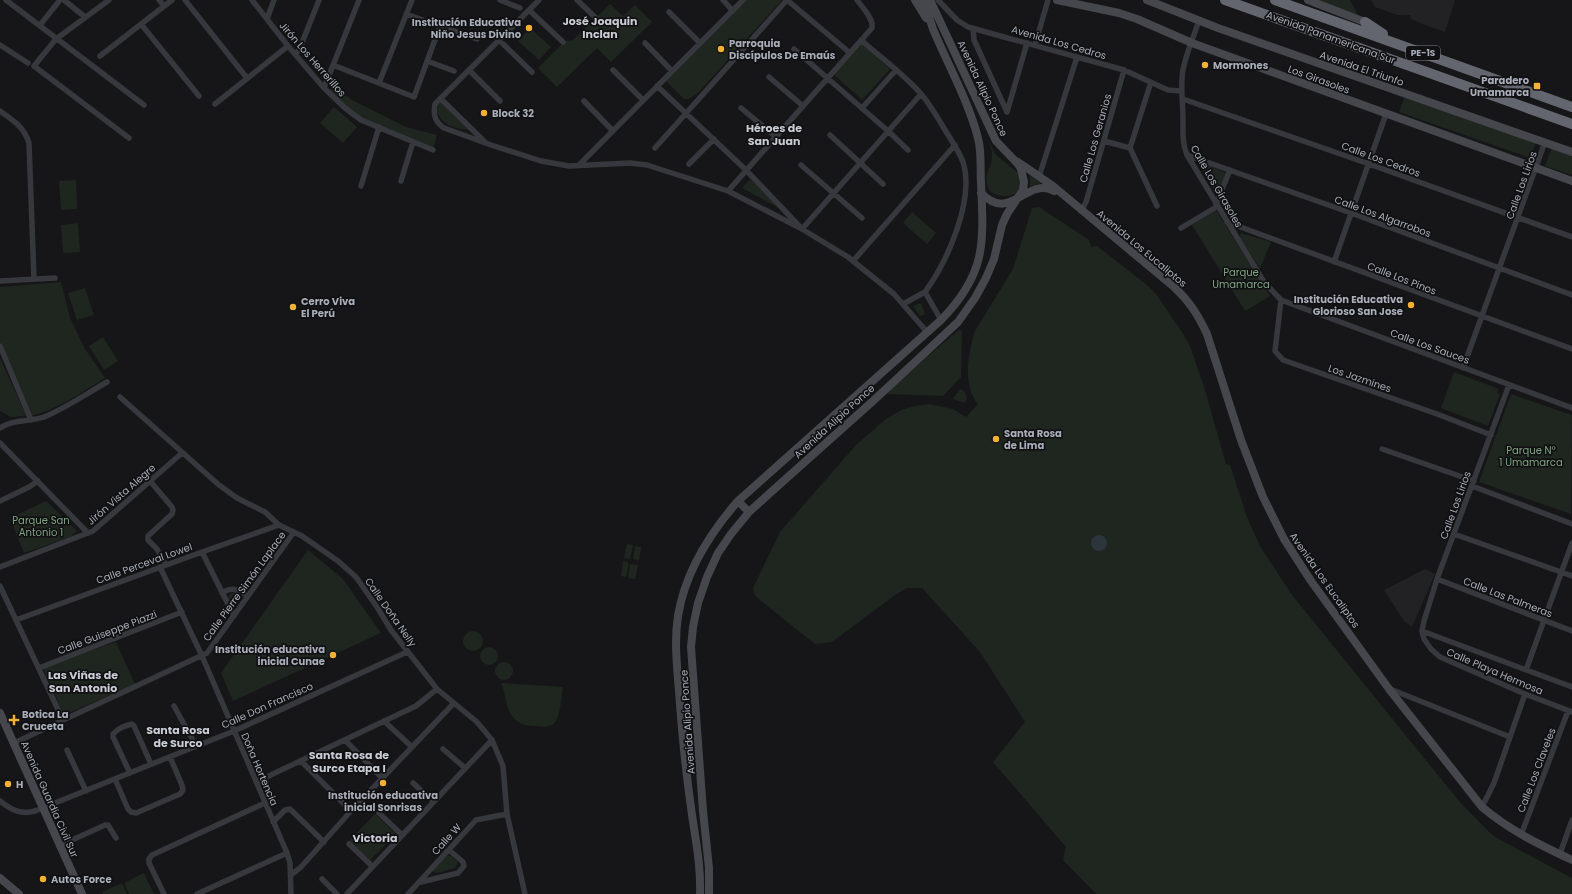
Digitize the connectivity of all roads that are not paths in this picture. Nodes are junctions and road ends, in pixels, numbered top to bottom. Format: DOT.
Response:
graph roads {
  1 [pos="6,0"];
  2 [pos="60,0"];
  3 [pos="64,0"];
  4 [pos="107,0"];
  5 [pos="159,0"];
  6 [pos="172,0"];
  7 [pos="185,0"];
  8 [pos="252,0"];
  9 [pos="274,0"];
  10 [pos="319,0"];
  11 [pos="359,0"];
  12 [pos="412,0"];
  13 [pos="500,0"];
  14 [pos="539,0"];
  15 [pos="578,0"];
  16 [pos="723,0"];
  17 [pos="742,0"];
  18 [pos="787,0"];
  19 [pos="857,0"];
  20 [pos="915,0"];
  21 [pos="923,0"];
  22 [pos="930,0"];
  23 [pos="938,0"];
  24 [pos="1048,0"];
  25 [pos="1058,0"];
  26 [pos="1147,0"];
  27 [pos="1225,0"];
  28 [pos="1275,0"];
  29 [pos="1308,0"];
  30 [pos="164,6"];
  31 [pos="520,8"];
  32 [pos="529,10"];
  33 [pos="732,10"];
  34 [pos="669,12"];
  35 [pos="406,14"];
  36 [pos="85,17"];
  37 [pos="596,18"];
  38 [pos="267,19"];
  39 [pos="1200,20"];
  40 [pos="1365,22"];
  41 [pos="140,24"];
  42 [pos="40,26"];
  43 [pos="440,26"];
  44 [pos="973,28"];
  45 [pos="933,29"];
  46 [pos="56,39"];
  47 [pos="477,39"];
  48 [pos="499,40"];
  49 [pos="861,40"];
  50 [pos="562,42"];
  51 [pos="645,43"];
  52 [pos="700,43"];
  53 [pos="1027,43"];
  54 [pos="1192,43"];
  55 [pos="0,44"];
  56 [pos="1035,45"];
  57 [pos="288,46"];
  58 [pos="794,49"];
  59 [pos="1417,51"];
  60 [pos="850,53"];
  61 [pos="296,54"];
  62 [pos="100,56"];
  63 [pos="1077,57"];
  64 [pos="427,61"];
  65 [pos="28,63"];
  66 [pos="333,65"];
  67 [pos="469,70"];
  68 [pos="613,70"];
  69 [pos="896,70"];
  70 [pos="1124,70"];
  71 [pos="454,71"];
  72 [pos="672,71"];
  73 [pos="532,72"];
  74 [pos="769,77"];
  75 [pos="247,78"];
  76 [pos="828,78"];
  77 [pos="1151,82"];
  78 [pos="379,83"];
  79 [pos="657,86"];
  80 [pos="324,88"];
  81 [pos="1181,91"];
  82 [pos="921,94"];
  83 [pos="199,96"];
  84 [pos="441,99"];
  85 [pos="1182,99"];
  86 [pos="643,100"];
  87 [pos="500,101"];
  88 [pos="584,101"];
  89 [pos="215,104"];
  90 [pos="144,105"];
  91 [pos="802,106"];
  92 [pos="1572,107"];
  93 [pos="741,108"];
  94 [pos="862,108"];
  95 [pos="0,110"];
  96 [pos="687,113"];
  97 [pos="1386,114"];
  98 [pos="1572,124"];
  99 [pos="379,127"];
  100 [pos="612,130"];
  101 [pos="888,131"];
  102 [pos="830,135"];
  103 [pos="776,137"];
  104 [pos="129,138"];
  105 [pos="714,139"];
  106 [pos="1104,141"];
  107 [pos="413,142"];
  108 [pos="1545,142"];
  109 [pos="487,143"];
  110 [pos="955,145"];
  111 [pos="655,148"];
  112 [pos="1130,148"];
  113 [pos="433,150"];
  114 [pos="908,150"];
  115 [pos="1572,152"];
  116 [pos="1187,155"];
  117 [pos="1012,158"];
  118 [pos="860,162"];
  119 [pos="689,164"];
  120 [pos="1369,164"];
  121 [pos="578,165"];
  122 [pos="801,165"];
  123 [pos="1536,168"];
  124 [pos="746,170"];
  125 [pos="1230,170"];
  126 [pos="1039,177"];
  127 [pos="401,181"];
  128 [pos="1572,181"];
  129 [pos="883,184"];
  130 [pos="361,186"];
  131 [pos="728,191"];
  132 [pos="833,193"];
  133 [pos="981,193"];
  134 [pos="1065,197"];
  135 [pos="1018,199"];
  136 [pos="1217,205"];
  137 [pos="1157,206"];
  138 [pos="1082,211"];
  139 [pos="1351,213"];
  140 [pos="862,218"];
  141 [pos="1518,218"];
  142 [pos="1227,222"];
  143 [pos="1181,228"];
  144 [pos="802,229"];
  145 [pos="1572,237"];
  146 [pos="853,261"];
  147 [pos="1334,262"];
  148 [pos="1500,269"];
  149 [pos="55,278"];
  150 [pos="34,279"];
  151 [pos="0,281"];
  152 [pos="925,292"];
  153 [pos="1572,295"];
  154 [pos="1281,300"];
  155 [pos="903,304"];
  156 [pos="1482,317"];
  157 [pos="941,320"];
  158 [pos="927,332"];
  159 [pos="0,346"];
  160 [pos="1572,349"];
  161 [pos="1463,368"];
  162 [pos="107,382"];
  163 [pos="1509,385"];
  164 [pos="120,397"];
  165 [pos="1572,408"];
  166 [pos="32,420"];
  167 [pos="0,428"];
  168 [pos="1491,435"];
  169 [pos="0,443"];
  170 [pos="1382,449"];
  171 [pos="182,453"];
  172 [pos="38,481"];
  173 [pos="150,481"];
  174 [pos="1473,483"];
  175 [pos="0,501"];
  176 [pos="738,501"];
  177 [pos="749,512"];
  178 [pos="1572,524"];
  179 [pos="280,525"];
  180 [pos="294,532"];
  181 [pos="88,533"];
  182 [pos="1454,534"];
  183 [pos="1572,543"];
  184 [pos="202,552"];
  185 [pos="163,566"];
  186 [pos="0,567"];
  187 [pos="1562,572"];
  188 [pos="1572,576"];
  189 [pos="1437,579"];
  190 [pos="0,586"];
  191 [pos="222,593"];
  192 [pos="248,596"];
  193 [pos="182,612"];
  194 [pos="234,616"];
  195 [pos="16,620"];
  196 [pos="1544,620"];
  197 [pos="1422,631"];
  198 [pos="1572,631"];
  199 [pos="407,652"];
  200 [pos="202,656"];
  201 [pos="39,668"];
  202 [pos="1526,670"];
  203 [pos="1572,687"];
  204 [pos="437,689"];
  205 [pos="1389,689"];
  206 [pos="1524,694"];
  207 [pos="454,703"];
  208 [pos="174,706"];
  209 [pos="1570,711"];
  210 [pos="0,713"];
  211 [pos="63,720"];
  212 [pos="384,721"];
  213 [pos="234,731"];
  214 [pos="1510,737"];
  215 [pos="345,740"];
  216 [pos="492,740"];
  217 [pos="14,743"];
  218 [pos="196,746"];
  219 [pos="412,747"];
  220 [pos="443,749"];
  221 [pos="67,750"];
  222 [pos="170,757"];
  223 [pos="300,761"];
  224 [pos="151,764"];
  225 [pos="464,768"];
  226 [pos="130,773"];
  227 [pos="115,779"];
  228 [pos="383,779"];
  229 [pos="256,782"];
  230 [pos="413,783"];
  231 [pos="86,791"];
  232 [pos="433,801"];
  233 [pos="0,802"];
  234 [pos="265,803"];
  235 [pos="1482,807"];
  236 [pos="43,808"];
  237 [pos="351,811"];
  238 [pos="379,813"];
  239 [pos="508,814"];
  240 [pos="1572,820"];
  241 [pos="274,822"];
  242 [pos="402,835"];
  243 [pos="1521,835"];
  244 [pos="116,838"];
  245 [pos="324,842"];
  246 [pos="348,844"];
  247 [pos="59,846"];
  248 [pos="449,850"];
  249 [pos="286,853"];
  250 [pos="1560,854"];
  251 [pos="1572,860"];
  252 [pos="372,866"];
  253 [pos="291,875"];
  254 [pos="0,879"];
  255 [pos="322,879"];
  256 [pos="420,882"];
  257 [pos="19,894"];
  258 [pos="82,894"];
  259 [pos="164,894"];
  260 [pos="197,894"];
  261 [pos="291,894"];
  262 [pos="337,894"];
  263 [pos="347,894"];
  264 [pos="408,894"];
  265 [pos="526,894"];
  266 [pos="700,894"];
  267 [pos="709,894"];
  1 -- 42 [label="street"];
  2 -- 42 [label="street"];
  3 -- 36 [label="street"];
  4 -- 36 [label="street"];
  5 -- 30 [label="street"];
  6 -- 30 [label="street"];
  7 -- 75 [label="street"];
  8 -- 38 [label="street, Jirón Los Herrerillos"];
  9 -- 38 [label="street"];
  10 -- 61 [label="street"];
  11 -- 66 [label="street"];
  12 -- 35 [label="street"];
  13 -- 31 [label="street"];
  14 -- 32 [label="street"];
  15 -- 37 [label="street"];
  16 -- 33 [label="street"];
  17 -- 33 [label="street"];
  18 -- 60 [label="street"];
  18 -- 96 [label="street"];
  19 -- 49 [label="street"];
  20 -- 45 [label="main road"];
  21 -- 45 [label="main road, Avenida Alipio Ponce"];
  22 -- 117 [label="main road, Avenida Alipio Ponce"];
  23 -- 44 [label="street, Avenida Los Cedros"];
  24 -- 56 [label="street"];
  25 -- 54 [label="main road, Los Girasoles"];
  26 -- 39 [label="main road, Avenida El Triunfo"];
  27 -- 98 [label="highway, Avenida Panamericana Sur / PE-1S"];
  28 -- 59 [label="highway, Avenida Panamericana Sur / PE-1S"];
  29 -- 40 [label="main road"];
  30 -- 41 [label="street"];
  32 -- 48 [label="street"];
  32 -- 50 [label="street"];
  33 -- 52 [label="street"];
  34 -- 52 [label="street"];
  35 -- 43 [label="street"];
  35 -- 78 [label="street"];
  36 -- 46 [label="street"];
  38 -- 57 [label="street, Jirón Los Herrerillos"];
  39 -- 54 [label="street, Calle Los Girasoles"];
  39 -- 108 [label="main road, Avenida El Triunfo"];
  40 -- 59 [label="highway"];
  41 -- 62 [label="street"];
  41 -- 83 [label="street"];
  42 -- 46 [label="street"];
  43 -- 47 [label="street"];
  43 -- 64 [label="street"];
  44 -- 53 [label="street, Avenida Los Cedros"];
  44 -- 53 [label="street"];
  45 -- 133 [label="main road, Avenida Alipio Ponce"];
  46 -- 90 [label="street"];
  46 -- 104 [label="street"];
  48 -- 67 [label="street"];
  48 -- 73 [label="street"];
  49 -- 60 [label="street"];
  49 -- 69 [label="street"];
  51 -- 72 [label="street"];
  52 -- 72 [label="street"];
  53 -- 56 [label="street, Avenida Los Cedros"];
  54 -- 81 [label="street, Calle Los Girasoles"];
  54 -- 97 [label="main road, Los Girasoles"];
  55 -- 65 [label="street"];
  56 -- 63 [label="street, Avenida Los Cedros"];
  57 -- 61 [label="street, Jirón Los Herrerillos"];
  57 -- 75 [label="street"];
  58 -- 76 [label="street"];
  59 -- 92 [label="highway, Avenida Panamericana Sur / PE-1S"];
  60 -- 76 [label="street"];
  61 -- 80 [label="street, Jirón Los Herrerillos"];
  63 -- 70 [label="street, Avenida Los Cedros"];
  63 -- 126 [label="street"];
  64 -- 71 [label="street"];
  64 -- 78 [label="street"];
  66 -- 78 [label="street"];
  66 -- 80 [label="street"];
  67 -- 84 [label="street"];
  67 -- 87 [label="street"];
  68 -- 86 [label="street"];
  69 -- 82 [label="street"];
  69 -- 94 [label="street"];
  70 -- 77 [label="street, Avenida Los Cedros"];
  70 -- 106 [label="street, Calle Los Geranios"];
  72 -- 79 [label="street"];
  74 -- 91 [label="street"];
  75 -- 89 [label="street"];
  76 -- 91 [label="street"];
  76 -- 94 [label="street"];
  77 -- 81 [label="street, Avenida Los Cedros"];
  77 -- 112 [label="street"];
  79 -- 86 [label="street"];
  79 -- 96 [label="street"];
  80 -- 99 [label="street, Jirón Los Herrerillos"];
  81 -- 85 [label="street, Calle Los Girasoles"];
  82 -- 101 [label="street"];
  82 -- 110 [label="street"];
  84 -- 109 [label="street"];
  84 -- 109 [label="street"];
  85 -- 116 [label="street, Calle Los Girasoles"];
  85 -- 120 [label="street, Calle Los Cedros"];
  86 -- 100 [label="street"];
  88 -- 100 [label="street"];
  91 -- 103 [label="street"];
  93 -- 103 [label="street"];
  94 -- 101 [label="street"];
  95 -- 150 [label="street"];
  96 -- 105 [label="street"];
  96 -- 111 [label="street"];
  97 -- 120 [label="street"];
  97 -- 123 [label="main road, Los Girasoles"];
  99 -- 107 [label="street, Jirón Los Herrerillos"];
  99 -- 130 [label="street"];
  100 -- 121 [label="street"];
  101 -- 114 [label="street"];
  101 -- 118 [label="street"];
  102 -- 118 [label="street"];
  103 -- 124 [label="street"];
  105 -- 119 [label="street"];
  105 -- 124 [label="street"];
  106 -- 112 [label="street"];
  106 -- 138 [label="street, Calle Los Geranios"];
  107 -- 113 [label="street, Jirón Los Herrerillos"];
  107 -- 127 [label="street"];
  108 -- 115 [label="main road, Avenida El Triunfo"];
  108 -- 123 [label="street, Calle Los Lirios"];
  109 -- 121 [label="street"];
  110 -- 146 [label="street"];
  110 -- 152 [label="street"];
  112 -- 137 [label="street"];
  116 -- 125 [label="street, Calle Los Algarrobos"];
  116 -- 136 [label="street, Calle Los Girasoles"];
  117 -- 126 [label="main road, Avenida Los Eucaliptos"];
  117 -- 135 [label="main road, Avenida Alipio Ponce"];
  118 -- 129 [label="street"];
  118 -- 132 [label="street"];
  120 -- 139 [label="street"];
  120 -- 141 [label="street, Calle Los Cedros"];
  121 -- 131 [label="street"];
  122 -- 132 [label="street"];
  123 -- 128 [label="main road, Los Girasoles"];
  123 -- 141 [label="street, Calle Los Lirios"];
  124 -- 131 [label="street"];
  124 -- 144 [label="street"];
  125 -- 136 [label="street"];
  125 -- 139 [label="street, Calle Los Algarrobos"];
  126 -- 134 [label="main road, Avenida Los Eucaliptos"];
  131 -- 144 [label="street"];
  132 -- 140 [label="street"];
  132 -- 144 [label="street"];
  133 -- 135 [label="main road"];
  133 -- 157 [label="main road, Avenida Alipio Ponce"];
  134 -- 135 [label="main road, Avenida Los Eucaliptos"];
  134 -- 138 [label="main road, Avenida Los Eucaliptos"];
  135 -- 177 [label="main road, Avenida Alipio Ponce"];
  136 -- 142 [label="street, Calle Los Girasoles"];
  136 -- 143 [label="street"];
  138 -- 205 [label="main road, Avenida Los Eucaliptos"];
  139 -- 147 [label="street"];
  139 -- 148 [label="street, Calle Los Algarrobos"];
  141 -- 145 [label="street, Calle Los Cedros"];
  141 -- 148 [label="street, Calle Los Lirios"];
  142 -- 147 [label="street, Calle Los Pinos"];
  142 -- 154 [label="street, Calle Los Girasoles"];
  144 -- 146 [label="street"];
  146 -- 155 [label="street"];
  147 -- 156 [label="street, Calle Los Pinos"];
  148 -- 153 [label="street, Calle Los Algarrobos"];
  148 -- 156 [label="street, Calle Los Lirios"];
  149 -- 150 [label="street"];
  150 -- 151 [label="street"];
  152 -- 155 [label="street"];
  152 -- 157 [label="street"];
  154 -- 161 [label="street, Calle Los Sauces"];
  154 -- 168 [label="street, Los Jazmines"];
  155 -- 158 [label="street"];
  156 -- 160 [label="street, Calle Los Pinos"];
  156 -- 161 [label="street, Calle Los Lirios"];
  157 -- 158 [label="main road, Avenida Alipio Ponce"];
  158 -- 176 [label="main road, Avenida Alipio Ponce"];
  159 -- 166 [label="street"];
  161 -- 163 [label="street, Calle Los Sauces"];
  162 -- 166 [label="street"];
  163 -- 165 [label="street, Calle Los Sauces"];
  163 -- 168 [label="street, Calle Los Lirios"];
  164 -- 171 [label="street, Calle Doña Nelly"];
  166 -- 167 [label="street"];
  168 -- 174 [label="street, Calle Los Lirios"];
  169 -- 172 [label="street"];
  170 -- 174 [label="street"];
  171 -- 173 [label="street, Jirón Vista Alegre"];
  171 -- 179 [label="street, Calle Doña Nelly"];
  172 -- 175 [label="street"];
  172 -- 181 [label="street"];
  173 -- 181 [label="street, Jirón Vista Alegre"];
  173 -- 185 [label="street, Doña Hortencia"];
  174 -- 178 [label="street"];
  174 -- 182 [label="street, Calle Los Lirios"];
  176 -- 177 [label="main road"];
  176 -- 266 [label="main road, Avenida Alipio Ponce"];
  177 -- 267 [label="main road, Avenida Alipio Ponce"];
  179 -- 180 [label="street, Calle Doña Nelly"];
  179 -- 184 [label="street, Calle Perceval Lowel"];
  180 -- 192 [label="street, Calle Pierre Simón Laplace"];
  180 -- 199 [label="street, Calle Doña Nelly"];
  181 -- 186 [label="street, Jirón Vista Alegre"];
  182 -- 187 [label="street"];
  182 -- 189 [label="street, Calle Los Lirios"];
  183 -- 187 [label="street"];
  184 -- 185 [label="street, Calle Perceval Lowel"];
  184 -- 191 [label="street"];
  185 -- 193 [label="street, Doña Hortencia"];
  185 -- 195 [label="street, Calle Perceval Lowel"];
  187 -- 188 [label="street"];
  187 -- 196 [label="street"];
  189 -- 196 [label="street, Calle Las Palmeras"];
  189 -- 197 [label="street, Calle Los Lirios"];
  190 -- 195 [label="street"];
  191 -- 192 [label="street"];
  191 -- 194 [label="street"];
  192 -- 194 [label="street, Calle Pierre Simón Laplace"];
  193 -- 200 [label="street, Doña Hortencia"];
  193 -- 201 [label="street, Calle Guiseppe Piazzi"];
  194 -- 200 [label="street, Calle Pierre Simón Laplace"];
  195 -- 201 [label="street"];
  196 -- 198 [label="street, Calle Las Palmeras"];
  196 -- 202 [label="street"];
  197 -- 202 [label="street"];
  197 -- 206 [label="street, Calle Playa Hermosa"];
  199 -- 204 [label="street, Calle Doña Nelly"];
  199 -- 213 [label="street, Calle Don Francisco"];
  200 -- 211 [label="street, Calle Pierre Simón Laplace"];
  200 -- 213 [label="street, Doña Hortencia"];
  201 -- 211 [label="street"];
  202 -- 203 [label="street"];
  204 -- 207 [label="street, Calle Doña Nelly"];
  204 -- 212 [label="street"];
  205 -- 214 [label="street"];
  205 -- 235 [label="main road, Avenida Los Eucaliptos"];
  206 -- 209 [label="street, Calle Playa Hermosa"];
  206 -- 214 [label="street"];
  207 -- 216 [label="street, Calle Doña Nelly"];
  207 -- 219 [label="street"];
  208 -- 218 [label="street"];
  209 -- 243 [label="street, Calle Los Claveles"];
  210 -- 217 [label="main road, Avenida Guardia Civil Sur"];
  211 -- 217 [label="street, Calle Pierre Simón Laplace"];
  212 -- 215 [label="street"];
  212 -- 219 [label="street"];
  213 -- 218 [label="street, Calle Don Francisco"];
  213 -- 229 [label="street, Doña Hortencia"];
  214 -- 235 [label="street"];
  215 -- 223 [label="street"];
  215 -- 228 [label="street"];
  216 -- 225 [label="street"];
  216 -- 239 [label="street, Calle Doña Nelly"];
  217 -- 236 [label="main road, Avenida Guardia Civil Sur"];
  218 -- 222 [label="street, Calle Don Francisco"];
  219 -- 228 [label="street"];
  220 -- 225 [label="street"];
  221 -- 231 [label="street"];
  222 -- 224 [label="street, Calle Don Francisco"];
  222 -- 227 [label="street"];
  223 -- 229 [label="street"];
  223 -- 237 [label="street"];
  224 -- 226 [label="street, Calle Don Francisco"];
  224 -- 226 [label="street"];
  225 -- 232 [label="street"];
  226 -- 227 [label="street, Calle Don Francisco"];
  227 -- 231 [label="street, Calle Don Francisco"];
  228 -- 237 [label="street"];
  229 -- 234 [label="street, Doña Hortencia"];
  230 -- 232 [label="street"];
  231 -- 236 [label="street, Calle Don Francisco"];
  232 -- 242 [label="street"];
  233 -- 236 [label="street, Calle Don Francisco"];
  234 -- 241 [label="street, Doña Hortencia"];
  234 -- 259 [label="street"];
  235 -- 243 [label="main road, Avenida Los Eucaliptos"];
  236 -- 247 [label="main road, Avenida Guardia Civil Sur"];
  237 -- 245 [label="street"];
  238 -- 242 [label="street"];
  239 -- 248 [label="street, Calle W"];
  239 -- 265 [label="street, Calle Doña Nelly"];
  240 -- 250 [label="street"];
  241 -- 245 [label="street"];
  241 -- 249 [label="street, Doña Hortencia"];
  242 -- 252 [label="street"];
  243 -- 250 [label="main road, Avenida Los Eucaliptos"];
  244 -- 247 [label="street"];
  245 -- 253 [label="street"];
  246 -- 252 [label="street"];
  247 -- 258 [label="main road, Avenida Guardia Civil Sur"];
  248 -- 256 [label="street, Calle W"];
  248 -- 256 [label="street"];
  249 -- 253 [label="street, Doña Hortencia"];
  249 -- 260 [label="street"];
  250 -- 251 [label="main road, Avenida Los Eucaliptos"];
  252 -- 263 [label="street"];
  253 -- 261 [label="street, Doña Hortencia"];
  254 -- 257 [label="main road"];
  255 -- 262 [label="street"];
  256 -- 264 [label="street, Calle W"];
}
